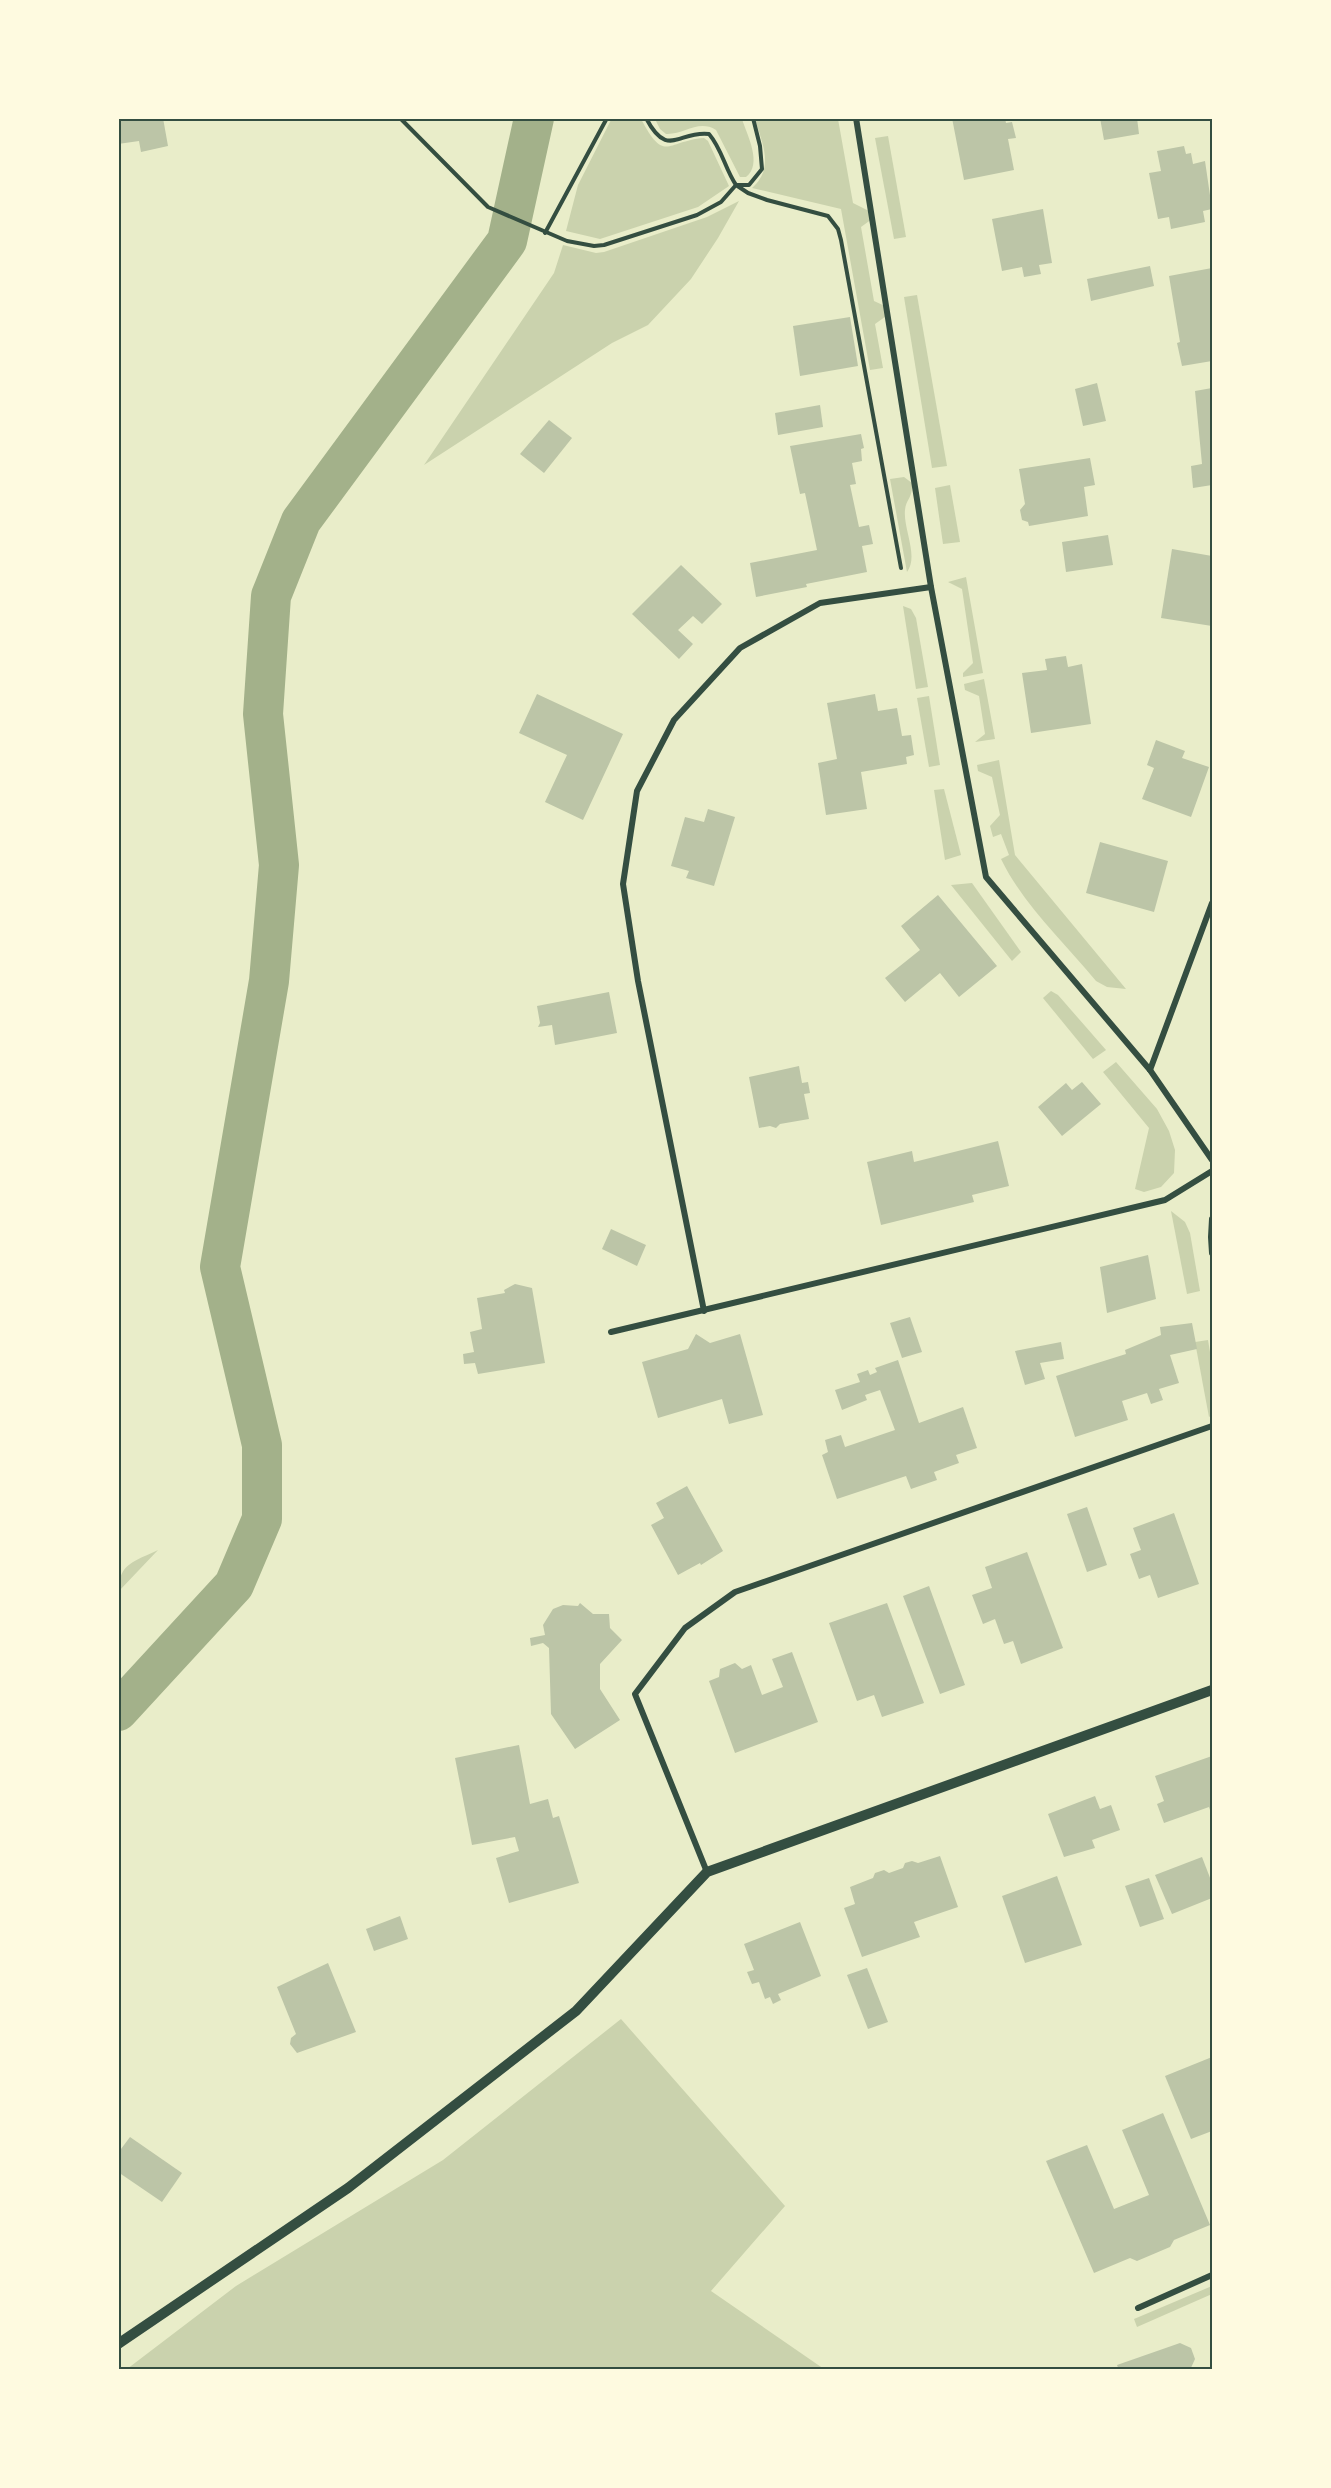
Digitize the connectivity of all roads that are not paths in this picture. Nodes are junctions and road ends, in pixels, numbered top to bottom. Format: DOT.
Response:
graph roads {
  1 [pos="855,118"];
  2 [pos="931,587"];
  3 [pos="1212,903"];
  4 [pos="1150,1070"];
  5 [pos="1212,1160"];
  6 [pos="1212,1171"];
  7 [pos="1212,1219"];
  8 [pos="1212,1253"];
  9 [pos="704,1311"];
  10 [pos="611,1332"];
  11 [pos="1212,1426"];
  12 [pos="1212,1690"];
  13 [pos="707,1872"];
  14 [pos="1212,2275"];
  15 [pos="1138,2308"];
  16 [pos="118,2344"];
  1 -- 2 [label="street"];
  2 -- 4 [label="street"];
  2 -- 9 [label="street"];
  3 -- 4 [label="street"];
  4 -- 5 [label="street"];
  6 -- 9 [label="street"];
  7 -- 8 [label="street"];
  9 -- 10 [label="street"];
  11 -- 13 [label="street"];
  12 -- 13 [label="street"];
  13 -- 16 [label="street"];
  14 -- 15 [label="street"];
}
